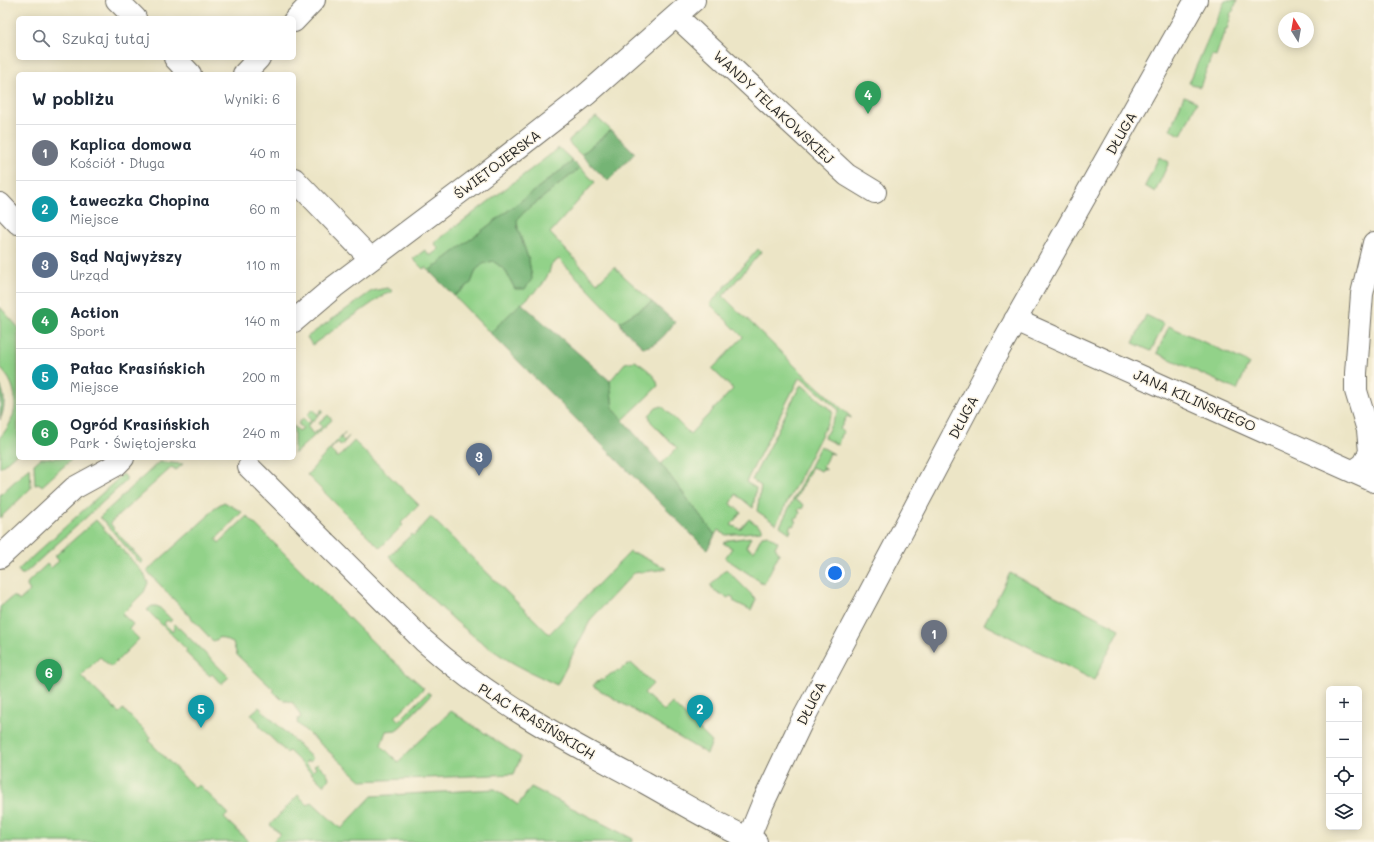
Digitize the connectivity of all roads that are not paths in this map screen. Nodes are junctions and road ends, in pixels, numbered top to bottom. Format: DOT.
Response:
graph roads {
  1 [pos="117,0"];
  2 [pos="314,0"];
  3 [pos="694,0"];
  4 [pos="1196,0"];
  5 [pos="133,16"];
  6 [pos="677,17"];
  7 [pos="296,19"];
  8 [pos="177,60"];
  9 [pos="257,60"];
  10 [pos="188,72"];
  11 [pos="246,72"];
  12 [pos="296,181"];
  13 [pos="875,192"];
  14 [pos="0,204"];
  15 [pos="16,221"];
  16 [pos="1374,243"];
  17 [pos="371,259"];
  18 [pos="296,319"];
  19 [pos="1015,320"];
  20 [pos="1371,433"];
  21 [pos="94,460"];
  22 [pos="122,460"];
  23 [pos="249,467"];
  24 [pos="1354,471"];
  25 [pos="1374,480"];
  26 [pos="74,488"];
  27 [pos="0,557"];
  28 [pos="751,841"];
  1 -- 5 [label="street"];
  2 -- 7 [label="street"];
  3 -- 6 [label="street, ŚWIĘTOJERSKA"];
  4 -- 19 [label="street, DŁUGA"];
  6 -- 13 [label="street, WANDY TELAKOWSKIEJ"];
  6 -- 17 [label="street, ŚWIĘTOJERSKA"];
  8 -- 10 [label="street"];
  9 -- 11 [label="street"];
  12 -- 17 [label="street"];
  14 -- 15 [label="street"];
  16 -- 20 [label="street"];
  17 -- 18 [label="street, ŚWIĘTOJERSKA"];
  19 -- 24 [label="street, JANA KILIŃSKIEGO"];
  19 -- 28 [label="street, DŁUGA"];
  20 -- 24 [label="street"];
  21 -- 26 [label="street"];
  22 -- 26 [label="street"];
  23 -- 28 [label="street, PLAC KRASIŃSKICH"];
  24 -- 25 [label="street, JANA KILIŃSKIEGO"];
  26 -- 27 [label="street"];
}
